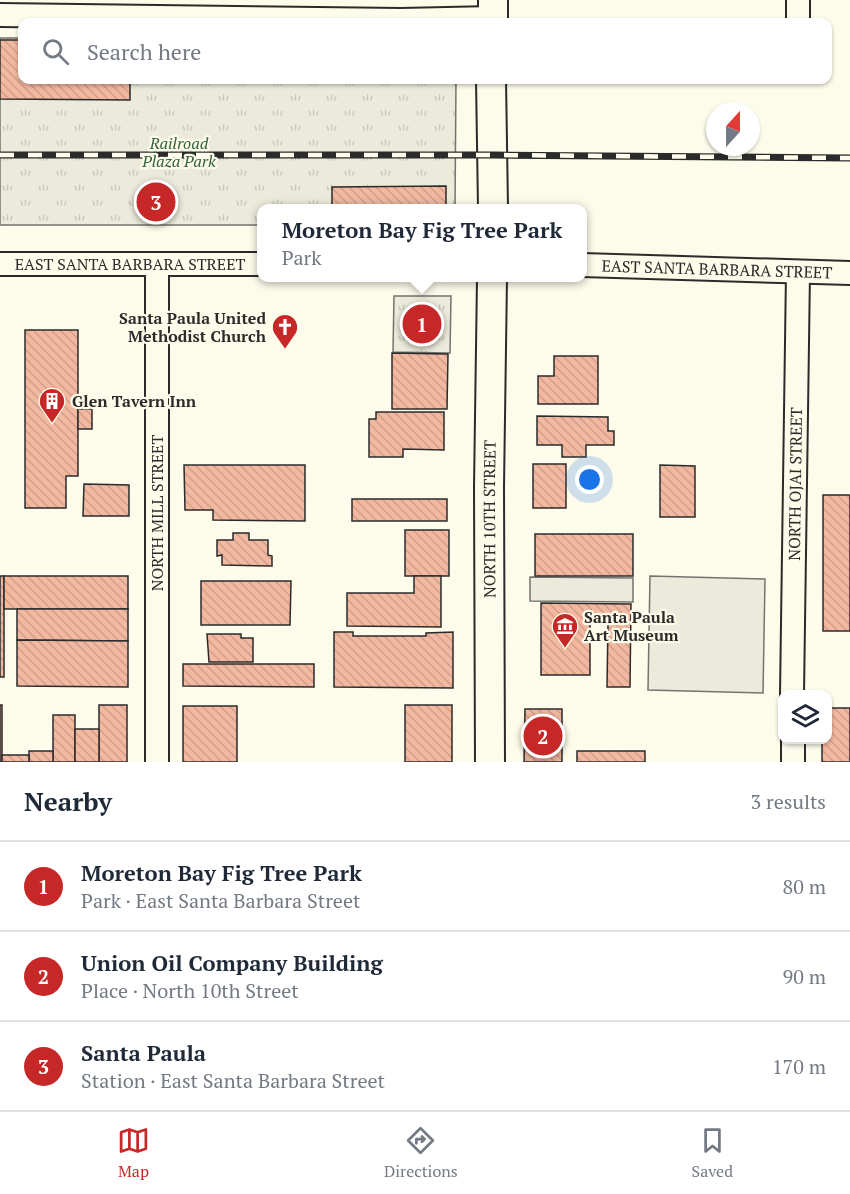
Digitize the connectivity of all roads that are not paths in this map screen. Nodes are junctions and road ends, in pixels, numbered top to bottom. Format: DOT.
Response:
graph roads {
  1 [pos="798,0"];
  2 [pos="159,8"];
  3 [pos="493,14"];
  4 [pos="0,15"];
  5 [pos="361,18"];
  6 [pos="432,18"];
  7 [pos="798,18"];
  8 [pos="491,84"];
  9 [pos="493,204"];
  10 [pos="0,264"];
  11 [pos="157,264"];
  12 [pos="257,264"];
  13 [pos="587,265"];
  14 [pos="798,272"];
  15 [pos="850,273"];
  16 [pos="492,282"];
  17 [pos="792,690"];
  18 [pos="793,744"];
  19 [pos="157,762"];
  20 [pos="490,762"];
  21 [pos="793,762"];
  1 -- 7 [label="street"];
  2 -- 4 [label="street"];
  2 -- 5 [label="street"];
  3 -- 6 [label="street"];
  8 -- 9 [label="main road"];
  10 -- 11 [label="street, EAST SANTA BARBARA STREET"];
  11 -- 12 [label="street, EAST SANTA BARBARA STREET"];
  11 -- 19 [label="street, NORTH MILL STREET"];
  13 -- 14 [label="street, EAST SANTA BARBARA STREET"];
  14 -- 15 [label="street, EAST SANTA BARBARA STREET"];
  14 -- 17 [label="street, NORTH OJAI STREET"];
  16 -- 20 [label="main road, NORTH 10TH STREET"];
  18 -- 21 [label="street"];
}
